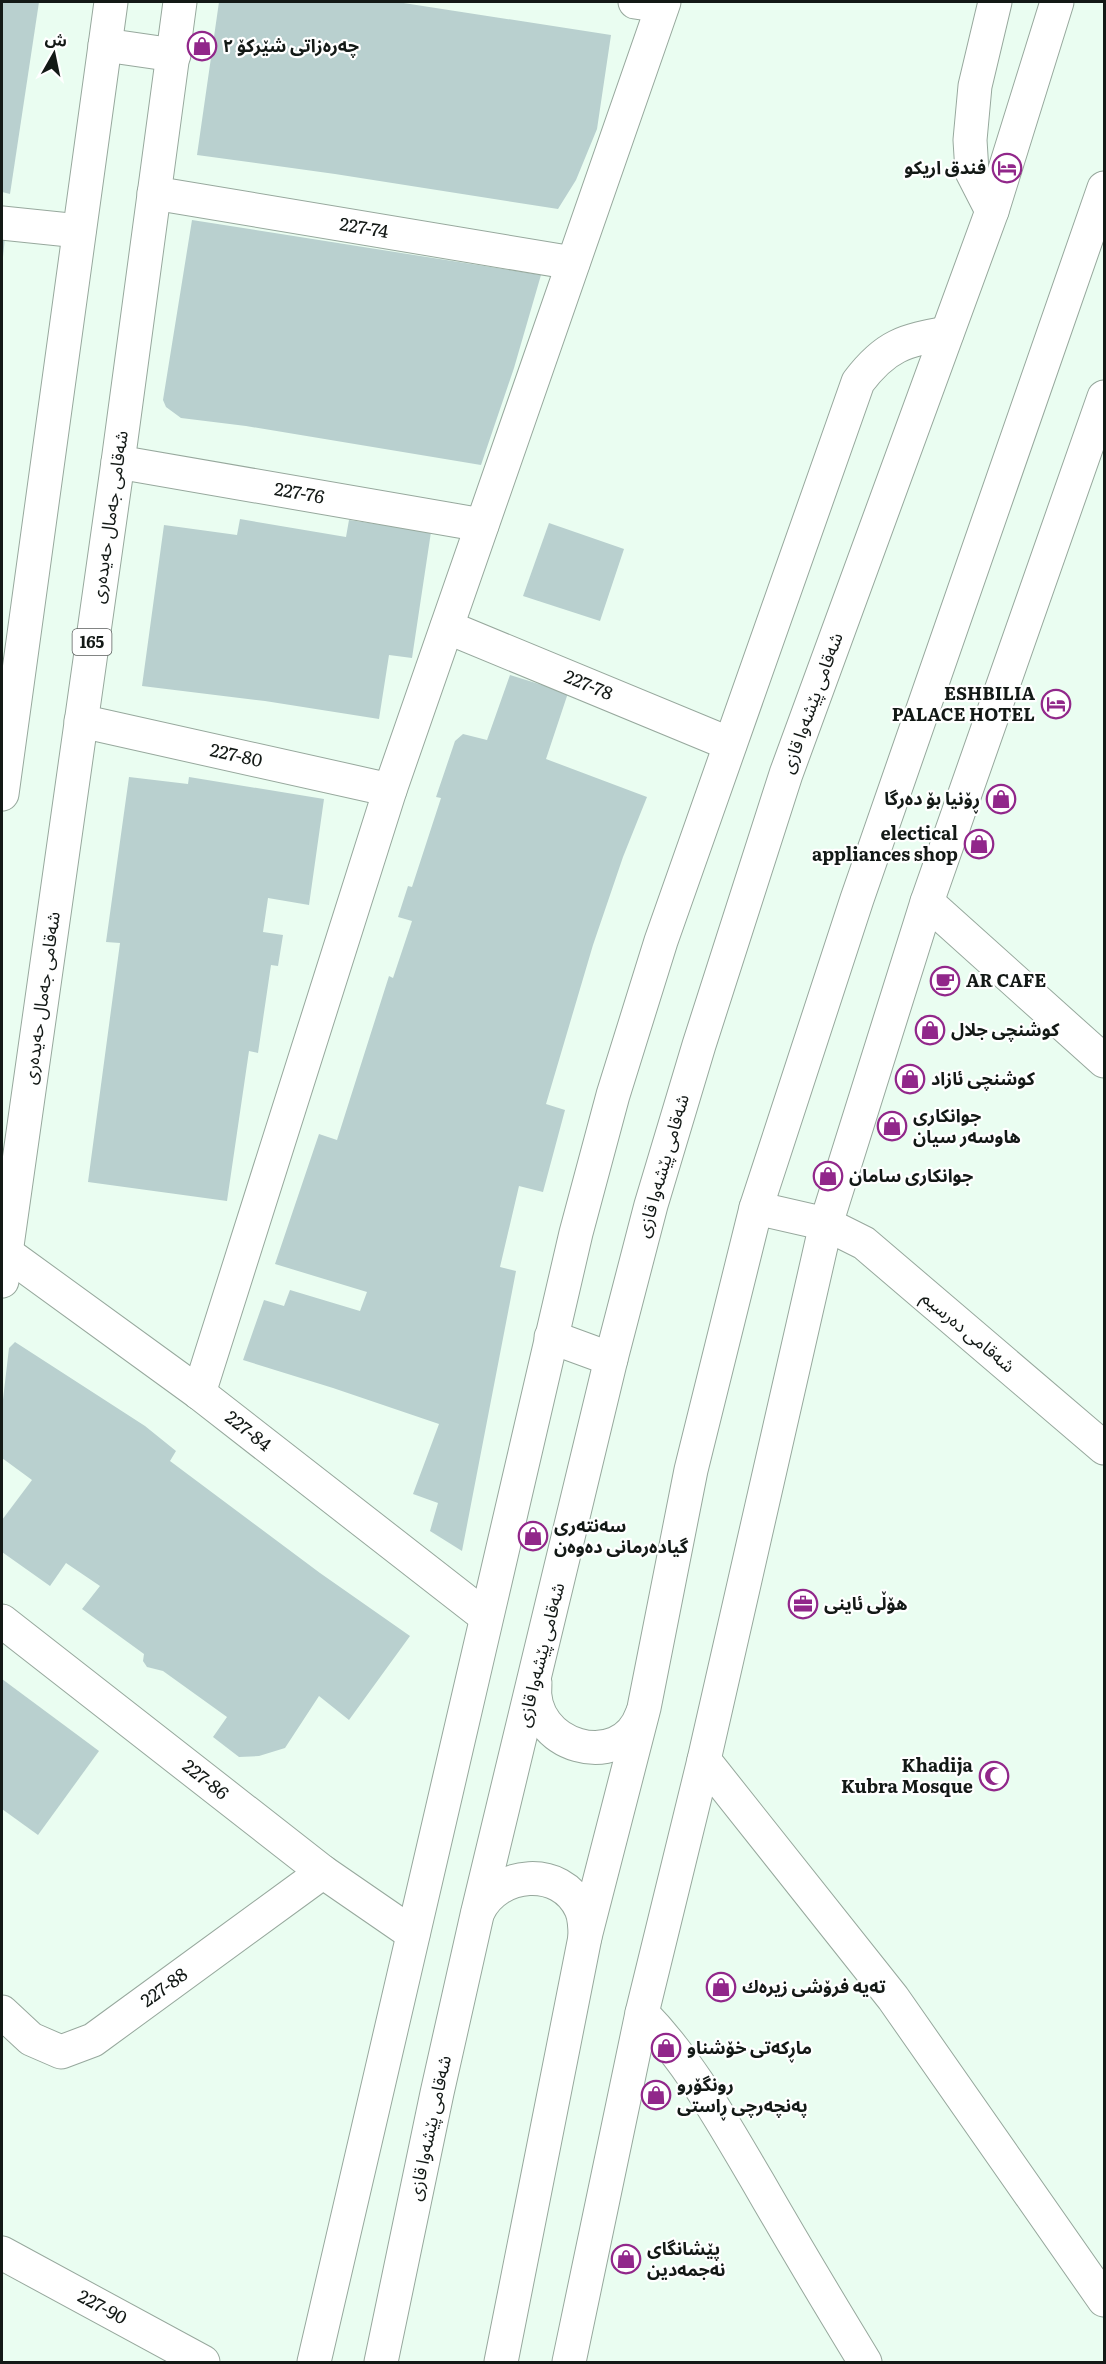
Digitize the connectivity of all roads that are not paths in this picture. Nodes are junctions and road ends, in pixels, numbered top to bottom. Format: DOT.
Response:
graph roads {
  1 [pos="111,2"];
  2 [pos="180,2"];
  3 [pos="994,2"];
  4 [pos="1057,2"];
  5 [pos="654,3"];
  6 [pos="105,45"];
  7 [pos="174,55"];
  8 [pos="1104,188"];
  9 [pos="154,193"];
  10 [pos="992,211"];
  11 [pos="2,223"];
  12 [pos="79,231"];
  13 [pos="573,263"];
  14 [pos="947,333"];
  15 [pos="1104,397"];
  16 [pos="118,462"];
  17 [pos="482,525"];
  18 [pos="447,627"];
  19 [pos="81,721"];
  20 [pos="730,744"];
  21 [pos="390,790"];
  22 [pos="2,794"];
  23 [pos="927,902"];
  24 [pos="1104,1061"];
  25 [pos="756,1208"];
  26 [pos="826,1224"];
  27 [pos="3,1267"];
  28 [pos="551,1336"];
  29 [pos="611,1359"];
  30 [pos="199,1393"];
  31 [pos="1104,1448"];
  32 [pos="486,1616"];
  33 [pos="2,1621"];
  34 [pos="536,1678"];
  35 [pos="644,1708"];
  36 [pos="704,1760"];
  37 [pos="323,1872"];
  38 [pos="477,1915"];
  39 [pos="413,1934"];
  40 [pos="585,1937"];
  41 [pos="2,2012"];
  42 [pos="642,2013"];
  43 [pos="2,2253"];
  44 [pos="1104,2300"];
  45 [pos="203,2362"];
  46 [pos="314,2362"];
  47 [pos="381,2362"];
  48 [pos="501,2362"];
  49 [pos="569,2362"];
  50 [pos="865,2362"];
  1 -- 6 [label="main road"];
  2 -- 7 [label="main road, شەقامی جەمال حەیدەری / 165"];
  3 -- 10 [label="main road"];
  4 -- 10 [label="main road, شەقامی پێشەوا قازی"];
  5 -- 13 [label="main road"];
  6 -- 7 [label="main road"];
  6 -- 12 [label="main road"];
  7 -- 9 [label="main road, شەقامی جەمال حەیدەری / 165"];
  8 -- 25 [label="main road"];
  9 -- 13 [label="main road, 227-74"];
  9 -- 16 [label="main road, شەقامی جەمال حەیدەری / 165"];
  10 -- 14 [label="main road, شەقامی پێشەوا قازی"];
  11 -- 12 [label="main road"];
  12 -- 22 [label="main road"];
  13 -- 17 [label="main road"];
  14 -- 20 [label="main road"];
  14 -- 29 [label="main road, شەقامی پێشەوا قازی"];
  15 -- 23 [label="main road"];
  16 -- 17 [label="main road, 227-76"];
  16 -- 19 [label="main road, شەقامی جەمال حەیدەری / 165"];
  17 -- 18 [label="main road"];
  18 -- 20 [label="main road, 227-78"];
  18 -- 21 [label="main road"];
  19 -- 21 [label="main road, 227-80"];
  19 -- 27 [label="main road, شەقامی جەمال حەیدەری / 165"];
  20 -- 28 [label="main road"];
  21 -- 30 [label="main road"];
  23 -- 24 [label="main road"];
  23 -- 26 [label="main road"];
  25 -- 26 [label="main road, شەقامی دەرسیم"];
  25 -- 35 [label="main road"];
  26 -- 31 [label="main road, شەقامی دەرسیم"];
  26 -- 36 [label="main road"];
  27 -- 30 [label="main road, 227-84"];
  28 -- 29 [label="main road"];
  28 -- 32 [label="main road"];
  29 -- 34 [label="main road, شەقامی پێشەوا قازی"];
  30 -- 32 [label="main road, 227-84"];
  32 -- 39 [label="main road"];
  33 -- 37 [label="main road, 227-86"];
  34 -- 35 [label="main road"];
  34 -- 38 [label="main road, شەقامی پێشەوا قازی"];
  35 -- 40 [label="main road"];
  36 -- 42 [label="main road"];
  36 -- 44 [label="main road"];
  37 -- 39 [label="main road, 227-86"];
  37 -- 41 [label="main road, 227-88"];
  38 -- 40 [label="main road"];
  38 -- 47 [label="main road, شەقامی پێشەوا قازی"];
  39 -- 46 [label="main road"];
  40 -- 48 [label="main road"];
  42 -- 49 [label="main road"];
  42 -- 50 [label="main road"];
  43 -- 45 [label="main road, 227-90"];
}
